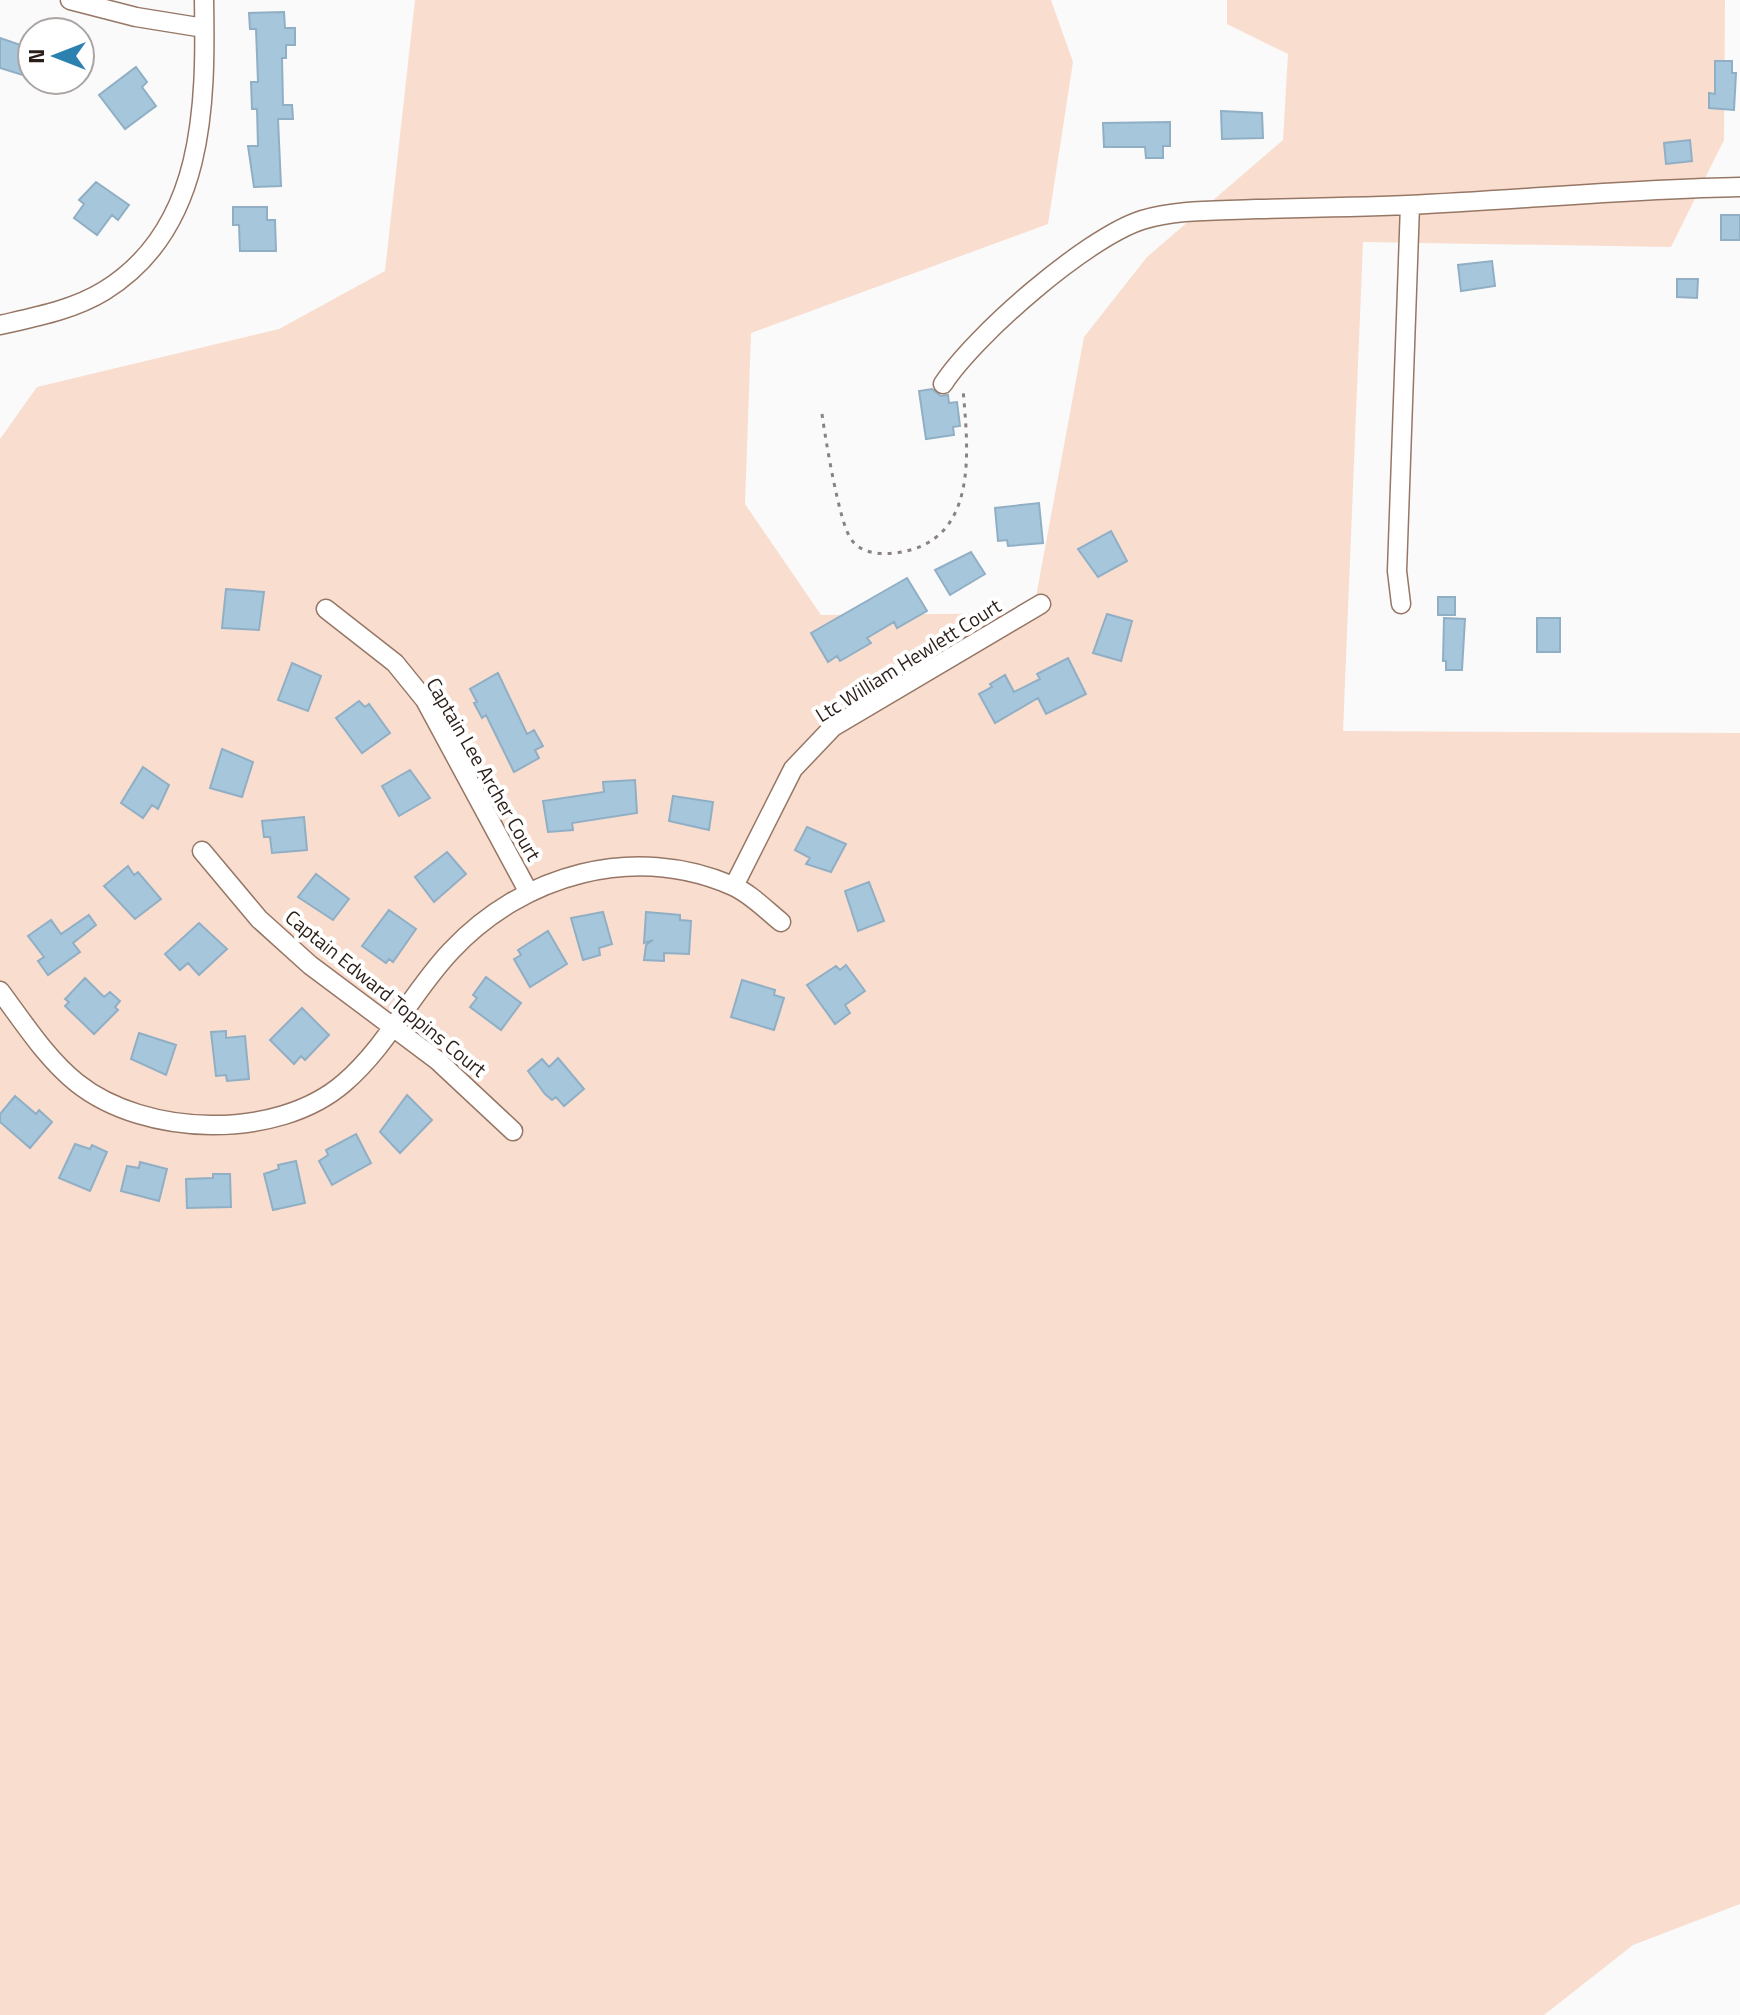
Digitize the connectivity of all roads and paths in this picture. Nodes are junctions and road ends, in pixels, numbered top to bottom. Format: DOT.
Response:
graph roads {
  1 [pos="70,0"];
  2 [pos="204,0"];
  3 [pos="204,28"];
  4 [pos="1740,187"];
  5 [pos="1410,205"];
  6 [pos="0,325"];
  7 [pos="961,360"];
  8 [pos="943,384"];
  9 [pos="822,414"];
  10 [pos="1041,604"];
  11 [pos="1401,604"];
  12 [pos="326,609"];
  13 [pos="202,851"];
  14 [pos="734,886"];
  15 [pos="528,891"];
  16 [pos="781,922"];
  17 [pos="0,991"];
  18 [pos="394,1030"];
  19 [pos="513,1131"];
  1 -- 3 [label="street"];
  2 -- 3 [label="street"];
  3 -- 6 [label="street"];
  4 -- 5 [label="street"];
  5 -- 7 [label="street"];
  5 -- 11 [label="street"];
  7 -- 8 [label="street"];
  7 -- 9 [label="path"];
  10 -- 14 [label="street, Ltc William Hewlett Court"];
  12 -- 15 [label="street, Captain Lee Archer Court"];
  13 -- 18 [label="street, Captain Edward Toppins Court"];
  14 -- 15 [label="street"];
  14 -- 16 [label="street"];
  15 -- 18 [label="street"];
  17 -- 18 [label="street"];
  18 -- 19 [label="street, Captain Edward Toppins Court"];
}
